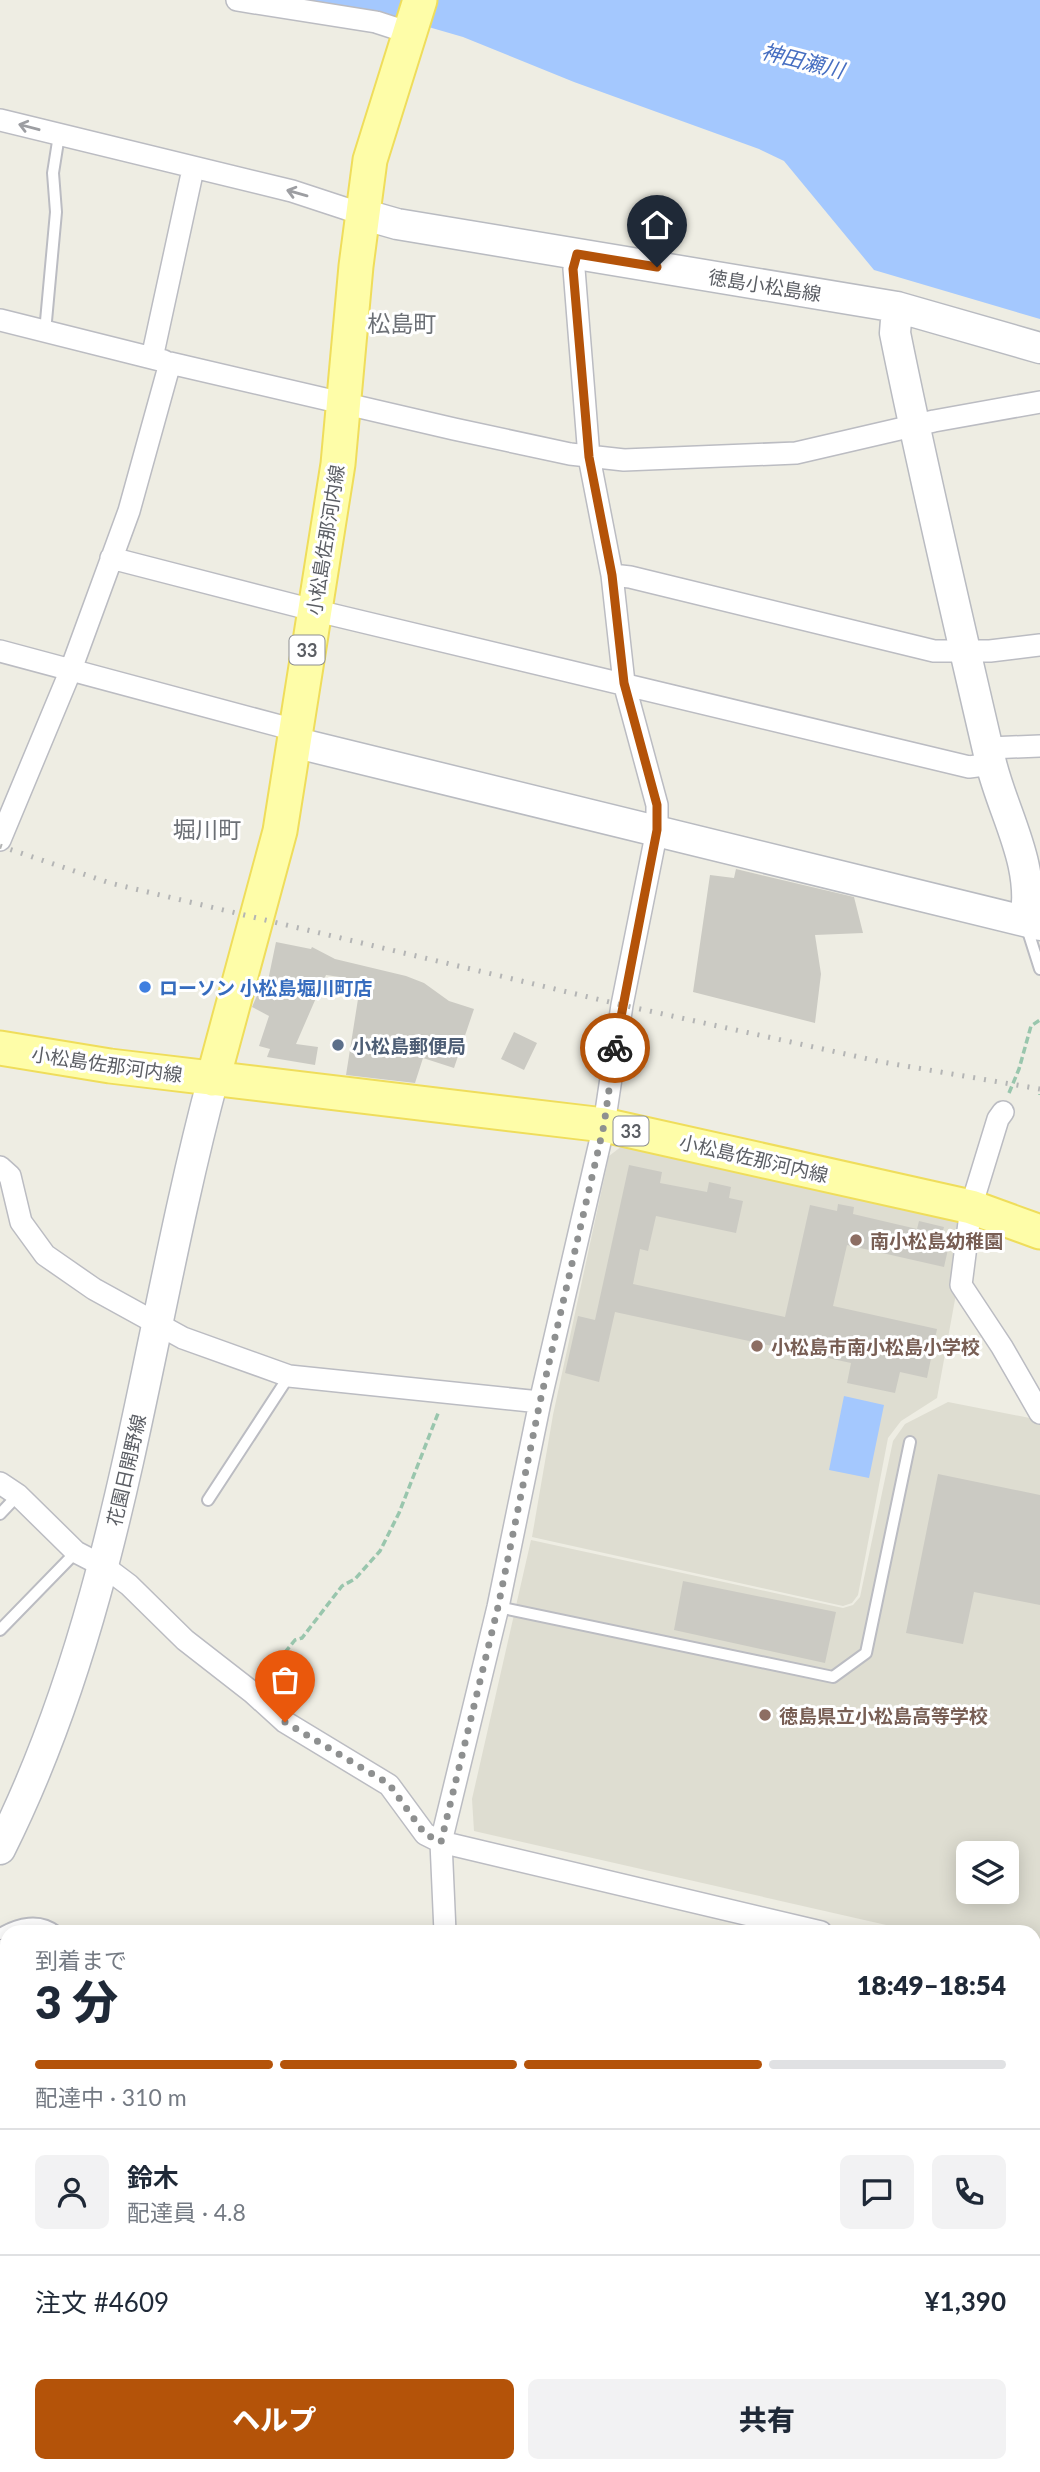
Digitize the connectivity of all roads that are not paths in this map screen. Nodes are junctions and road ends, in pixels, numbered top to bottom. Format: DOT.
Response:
graph roads {
  1 [pos="237,0"];
  2 [pos="414,20"];
  3 [pos="0,120"];
  4 [pos="59,135"];
  5 [pos="193,169"];
  6 [pos="362,214"];
  7 [pos="577,254"];
  8 [pos="897,307"];
  9 [pos="0,320"];
  10 [pos="45,332"];
  11 [pos="1040,348"];
  12 [pos="161,360"];
  13 [pos="342,401"];
  14 [pos="1040,402"];
  15 [pos="914,426"];
  16 [pos="589,457"];
  17 [pos="111,558"];
  18 [pos="612,575"];
  19 [pos="313,610"];
  20 [pos="1040,645"];
  21 [pos="0,651"];
  22 [pos="964,653"];
  23 [pos="70,672"];
  24 [pos="624,683"];
  25 [pos="294,736"];
  26 [pos="1040,746"];
  27 [pos="990,756"];
  28 [pos="657,830"];
  29 [pos="0,840"];
  30 [pos="1033,870"];
  31 [pos="1032,923"];
  32 [pos="1040,969"];
  33 [pos="0,1048"];
  34 [pos="213,1079"];
  35 [pos="1003,1112"];
  36 [pos="604,1125"];
  37 [pos="0,1167"];
  38 [pos="971,1207"];
  39 [pos="1040,1232"];
  40 [pos="159,1324"];
  41 [pos="289,1376"];
  42 [pos="540,1402"];
  43 [pos="1040,1413"];
  44 [pos="911,1442"];
  45 [pos="0,1483"];
  46 [pos="18,1495"];
  47 [pos="208,1500"];
  48 [pos="0,1514"];
  49 [pos="76,1552"];
  50 [pos="104,1567"];
  51 [pos="498,1607"];
  52 [pos="0,1630"];
  53 [pos="441,1842"];
  54 [pos="0,1850"];
  55 [pos="23,1925"];
  56 [pos="48,1925"];
  57 [pos="445,1925"];
  58 [pos="791,1925"];
  1 -- 2 [label="street"];
  2 -- 6 [label="main road, 小松島佐那河内線 / 33"];
  4 -- 3 [label="street, one-way"];
  4 -- 5 [label="street"];
  4 -- 10 [label="lane"];
  6 -- 5 [label="street, one-way"];
  5 -- 12 [label="street"];
  6 -- 7 [label="main road, 徳島小松島線"];
  6 -- 13 [label="main road, 小松島佐那河内線 / 33"];
  7 -- 8 [label="main road, 徳島小松島線"];
  7 -- 16 [label="street"];
  8 -- 11 [label="main road, 徳島小松島線"];
  8 -- 15 [label="main road"];
  9 -- 10 [label="street"];
  10 -- 12 [label="street"];
  12 -- 13 [label="street"];
  12 -- 17 [label="street"];
  13 -- 16 [label="street"];
  13 -- 19 [label="main road, 小松島佐那河内線 / 33"];
  14 -- 15 [label="street"];
  15 -- 16 [label="street"];
  15 -- 22 [label="main road"];
  16 -- 18 [label="street"];
  17 -- 19 [label="street"];
  17 -- 23 [label="street"];
  18 -- 22 [label="street"];
  18 -- 24 [label="street"];
  19 -- 24 [label="street"];
  19 -- 25 [label="main road, 小松島佐那河内線 / 33"];
  20 -- 22 [label="street"];
  21 -- 23 [label="street"];
  22 -- 27 [label="main road"];
  23 -- 25 [label="street"];
  23 -- 29 [label="street"];
  24 -- 27 [label="street"];
  24 -- 28 [label="street"];
  25 -- 28 [label="main road"];
  25 -- 34 [label="main road, 小松島佐那河内線 / 33"];
  26 -- 27 [label="street"];
  27 -- 30 [label="main road"];
  28 -- 31 [label="main road"];
  28 -- 36 [label="street"];
  30 -- 31 [label="main road"];
  31 -- 32 [label="lane"];
  33 -- 34 [label="main road, 小松島佐那河内線 / 33"];
  34 -- 36 [label="main road, 小松島佐那河内線 / 33"];
  34 -- 40 [label="main road, 花園日開野線"];
  35 -- 38 [label="street"];
  36 -- 38 [label="main road, 小松島佐那河内線 / 33"];
  36 -- 42 [label="street"];
  37 -- 40 [label="street"];
  38 -- 39 [label="main road, 小松島佐那河内線 / 33"];
  38 -- 43 [label="street"];
  40 -- 41 [label="street"];
  40 -- 50 [label="main road, 花園日開野線"];
  41 -- 42 [label="street"];
  41 -- 47 [label="lane"];
  42 -- 51 [label="street"];
  44 -- 51 [label="lane"];
  45 -- 46 [label="street"];
  46 -- 48 [label="lane"];
  46 -- 49 [label="street"];
  49 -- 50 [label="street"];
  49 -- 52 [label="lane"];
  50 -- 53 [label="street"];
  50 -- 54 [label="main road, 花園日開野線"];
  51 -- 53 [label="street"];
  53 -- 57 [label="street"];
  53 -- 58 [label="street"];
  55 -- 56 [label="lane"];
}
